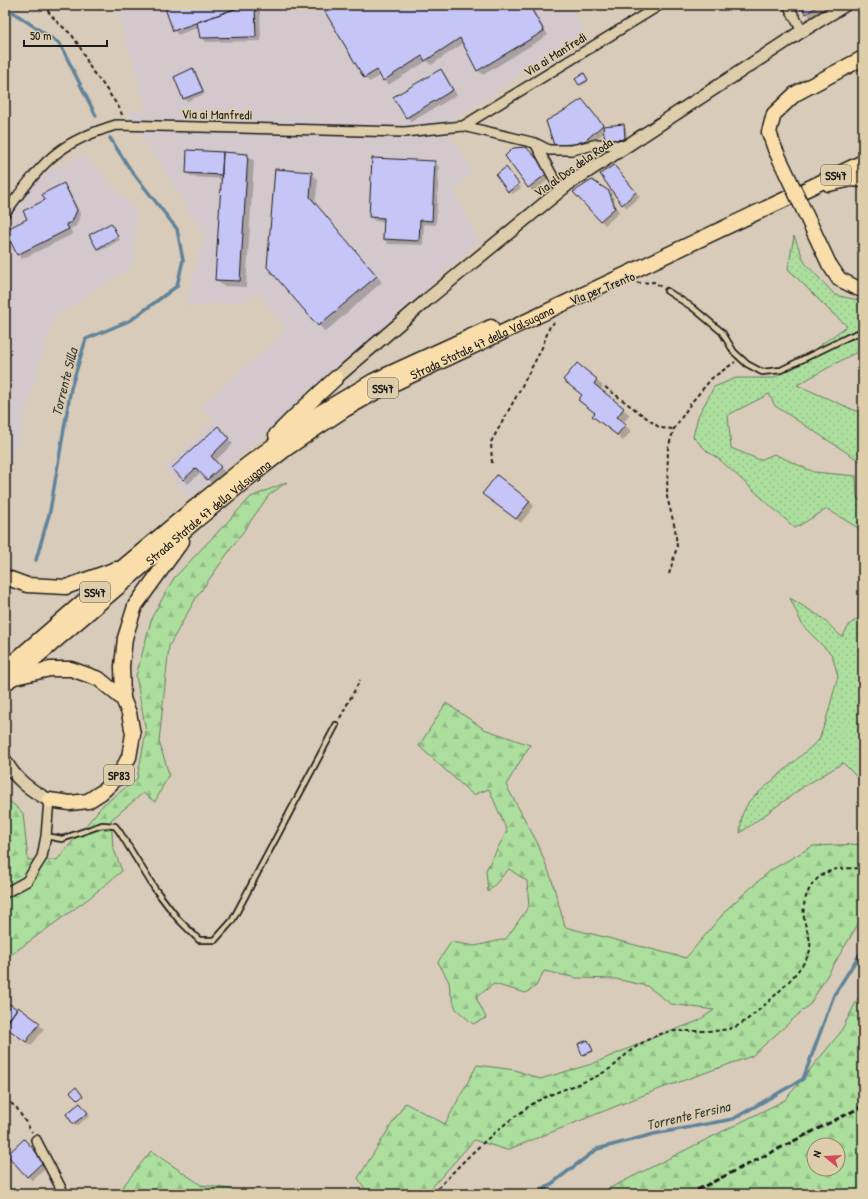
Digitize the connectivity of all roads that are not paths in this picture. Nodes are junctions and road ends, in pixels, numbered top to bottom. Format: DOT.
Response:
graph roads {
  1 [pos="660,5"];
  2 [pos="788,5"];
  3 [pos="845,5"];
  4 [pos="802,31"];
  5 [pos="863,58"];
  6 [pos="463,126"];
  7 [pos="535,143"];
  8 [pos="627,146"];
  9 [pos="863,153"];
  10 [pos="863,162"];
  11 [pos="863,180"];
  12 [pos="809,188"];
  13 [pos="560,190"];
  14 [pos="5,213"];
  15 [pos="863,290"];
  16 [pos="667,292"];
  17 [pos="863,331"];
  18 [pos="336,378"];
  19 [pos="248,464"];
  20 [pos="198,520"];
  21 [pos="124,566"];
  22 [pos="5,577"];
  23 [pos="8,677"];
  24 [pos="123,699"];
  25 [pos="336,725"];
  26 [pos="5,760"];
  27 [pos="49,800"];
  28 [pos="46,836"];
  29 [pos="5,893"];
  30 [pos="36,1140"];
  31 [pos="64,1194"];
  1 -- 6 [label="street, Via ai Manfredi"];
  2 -- 4 [label="street"];
  3 -- 4 [label="main road, Via al Dos dela Roda"];
  4 -- 8 [label="main road, Via al Dos dela Roda"];
  5 -- 15 [label="highway, bridge"];
  6 -- 7 [label="street, Via ai Manfredi"];
  6 -- 14 [label="street, Via ai Manfredi"];
  7 -- 8 [label="street, Via ai Manfredi"];
  7 -- 13 [label="street"];
  8 -- 13 [label="main road, Via al Dos dela Roda"];
  9 -- 19 [label="highway, Strada Statale 47 della Valsugana / SS47"];
  10 -- 12 [label="highway, Strada Statale 47 della Valsugana / SS47"];
  11 -- 12 [label="highway"];
  12 -- 20 [label="highway, Strada Statale 47 della Valsugana / SS47"];
  13 -- 18 [label="main road, Via al Dos dela Roda"];
  16 -- 17 [label="lane"];
  18 -- 19 [label="highway"];
  19 -- 21 [label="highway, Strada Statale 47 della Valsugana / SS47"];
  20 -- 23 [label="highway, Strada Statale 47 della Valsugana / SS47"];
  20 -- 24 [label="highway"];
  21 -- 22 [label="highway"];
  21 -- 23 [label="highway, Strada Statale 47 della Valsugana / SS47"];
  23 -- 24 [label="highway, SP83"];
  24 -- 27 [label="highway, SP83"];
  25 -- 28 [label="lane"];
  26 -- 27 [label="main road, SP83"];
  27 -- 28 [label="street"];
  28 -- 29 [label="street"];
  30 -- 31 [label="street"];
}
